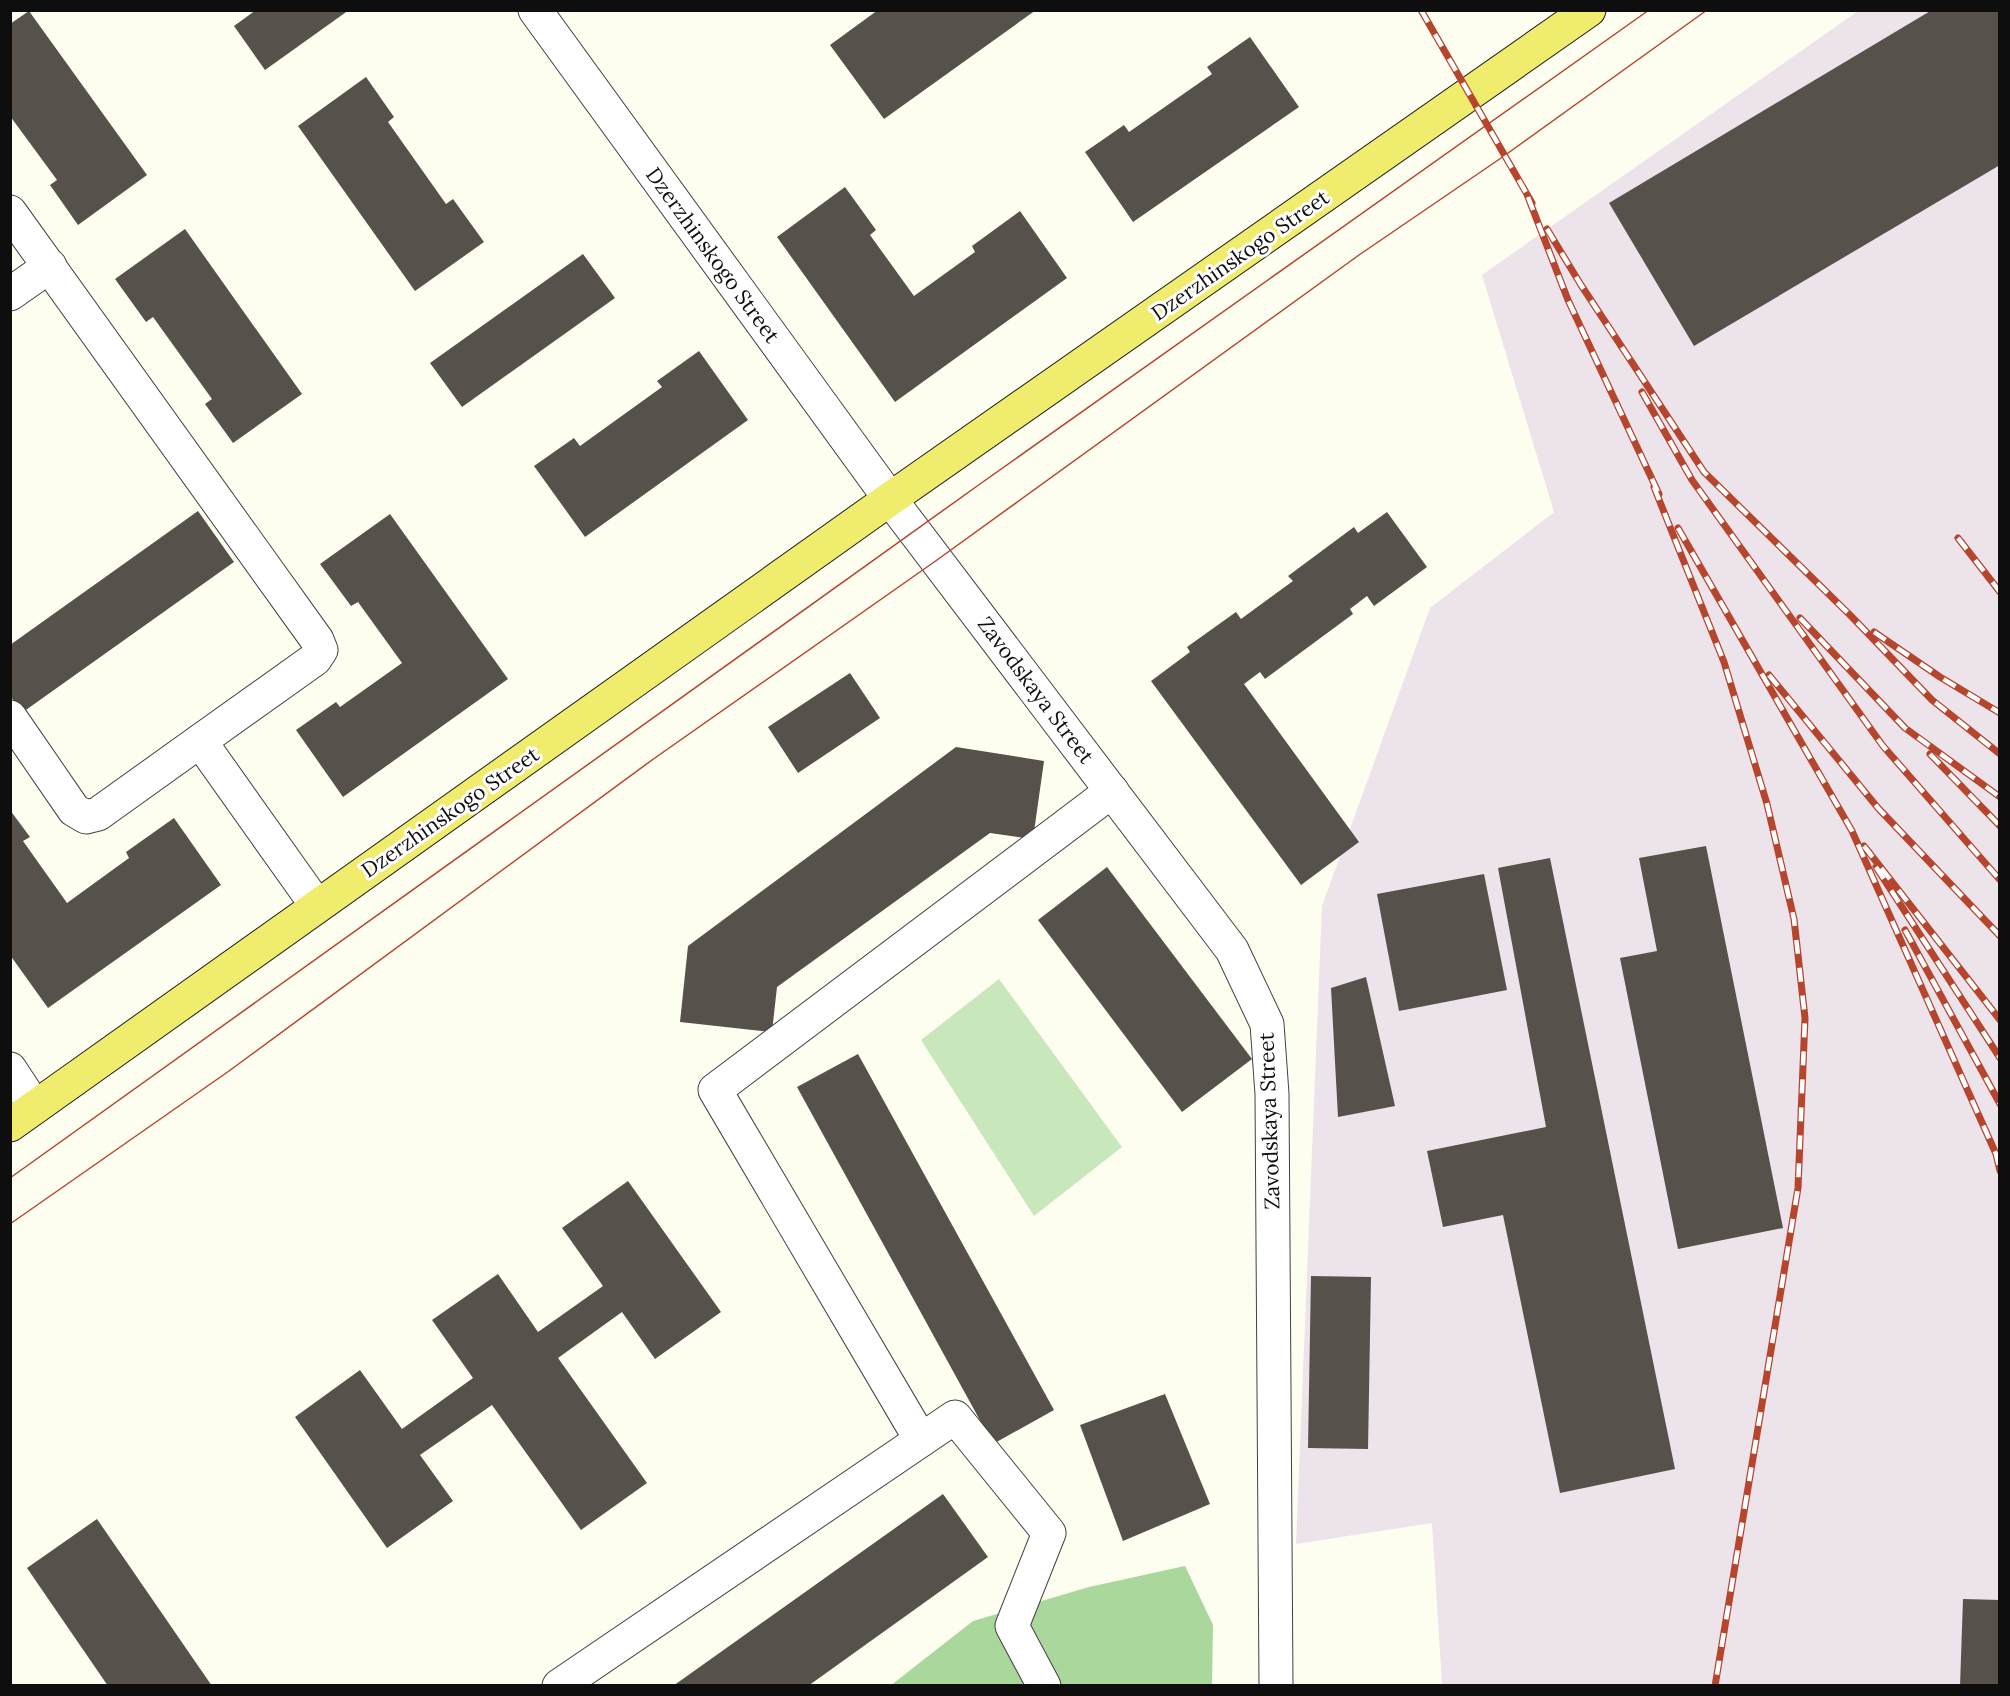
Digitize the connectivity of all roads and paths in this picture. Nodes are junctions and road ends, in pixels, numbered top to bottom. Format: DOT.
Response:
graph roads {
  1 [pos="536,10"];
  2 [pos="1589,10"];
  3 [pos="10,212"];
  4 [pos="50,266"];
  5 [pos="10,294"];
  6 [pos="890,499"];
  7 [pos="10,717"];
  8 [pos="200,741"];
  9 [pos="1112,791"];
  10 [pos="317,906"];
  11 [pos="10,1069"];
  12 [pos="23,1116"];
  13 [pos="921,1440"];
  14 [pos="559,1686"];
  15 [pos="1044,1686"];
  16 [pos="1276,1686"];
  1 -- 6 [label="street, Dzerzhinskogo Street"];
  2 -- 6 [label="main road, Dzerzhinskogo Street"];
  3 -- 4 [label="street"];
  4 -- 5 [label="street"];
  4 -- 8 [label="street"];
  6 -- 9 [label="street, Zavodskaya Street"];
  6 -- 10 [label="main road, Dzerzhinskogo Street"];
  7 -- 8 [label="street"];
  8 -- 10 [label="street"];
  9 -- 13 [label="street"];
  9 -- 16 [label="street, Zavodskaya Street"];
  10 -- 12 [label="main road, Dzerzhinskogo Street"];
  11 -- 12 [label="street"];
  13 -- 14 [label="street"];
  13 -- 15 [label="street"];
}
